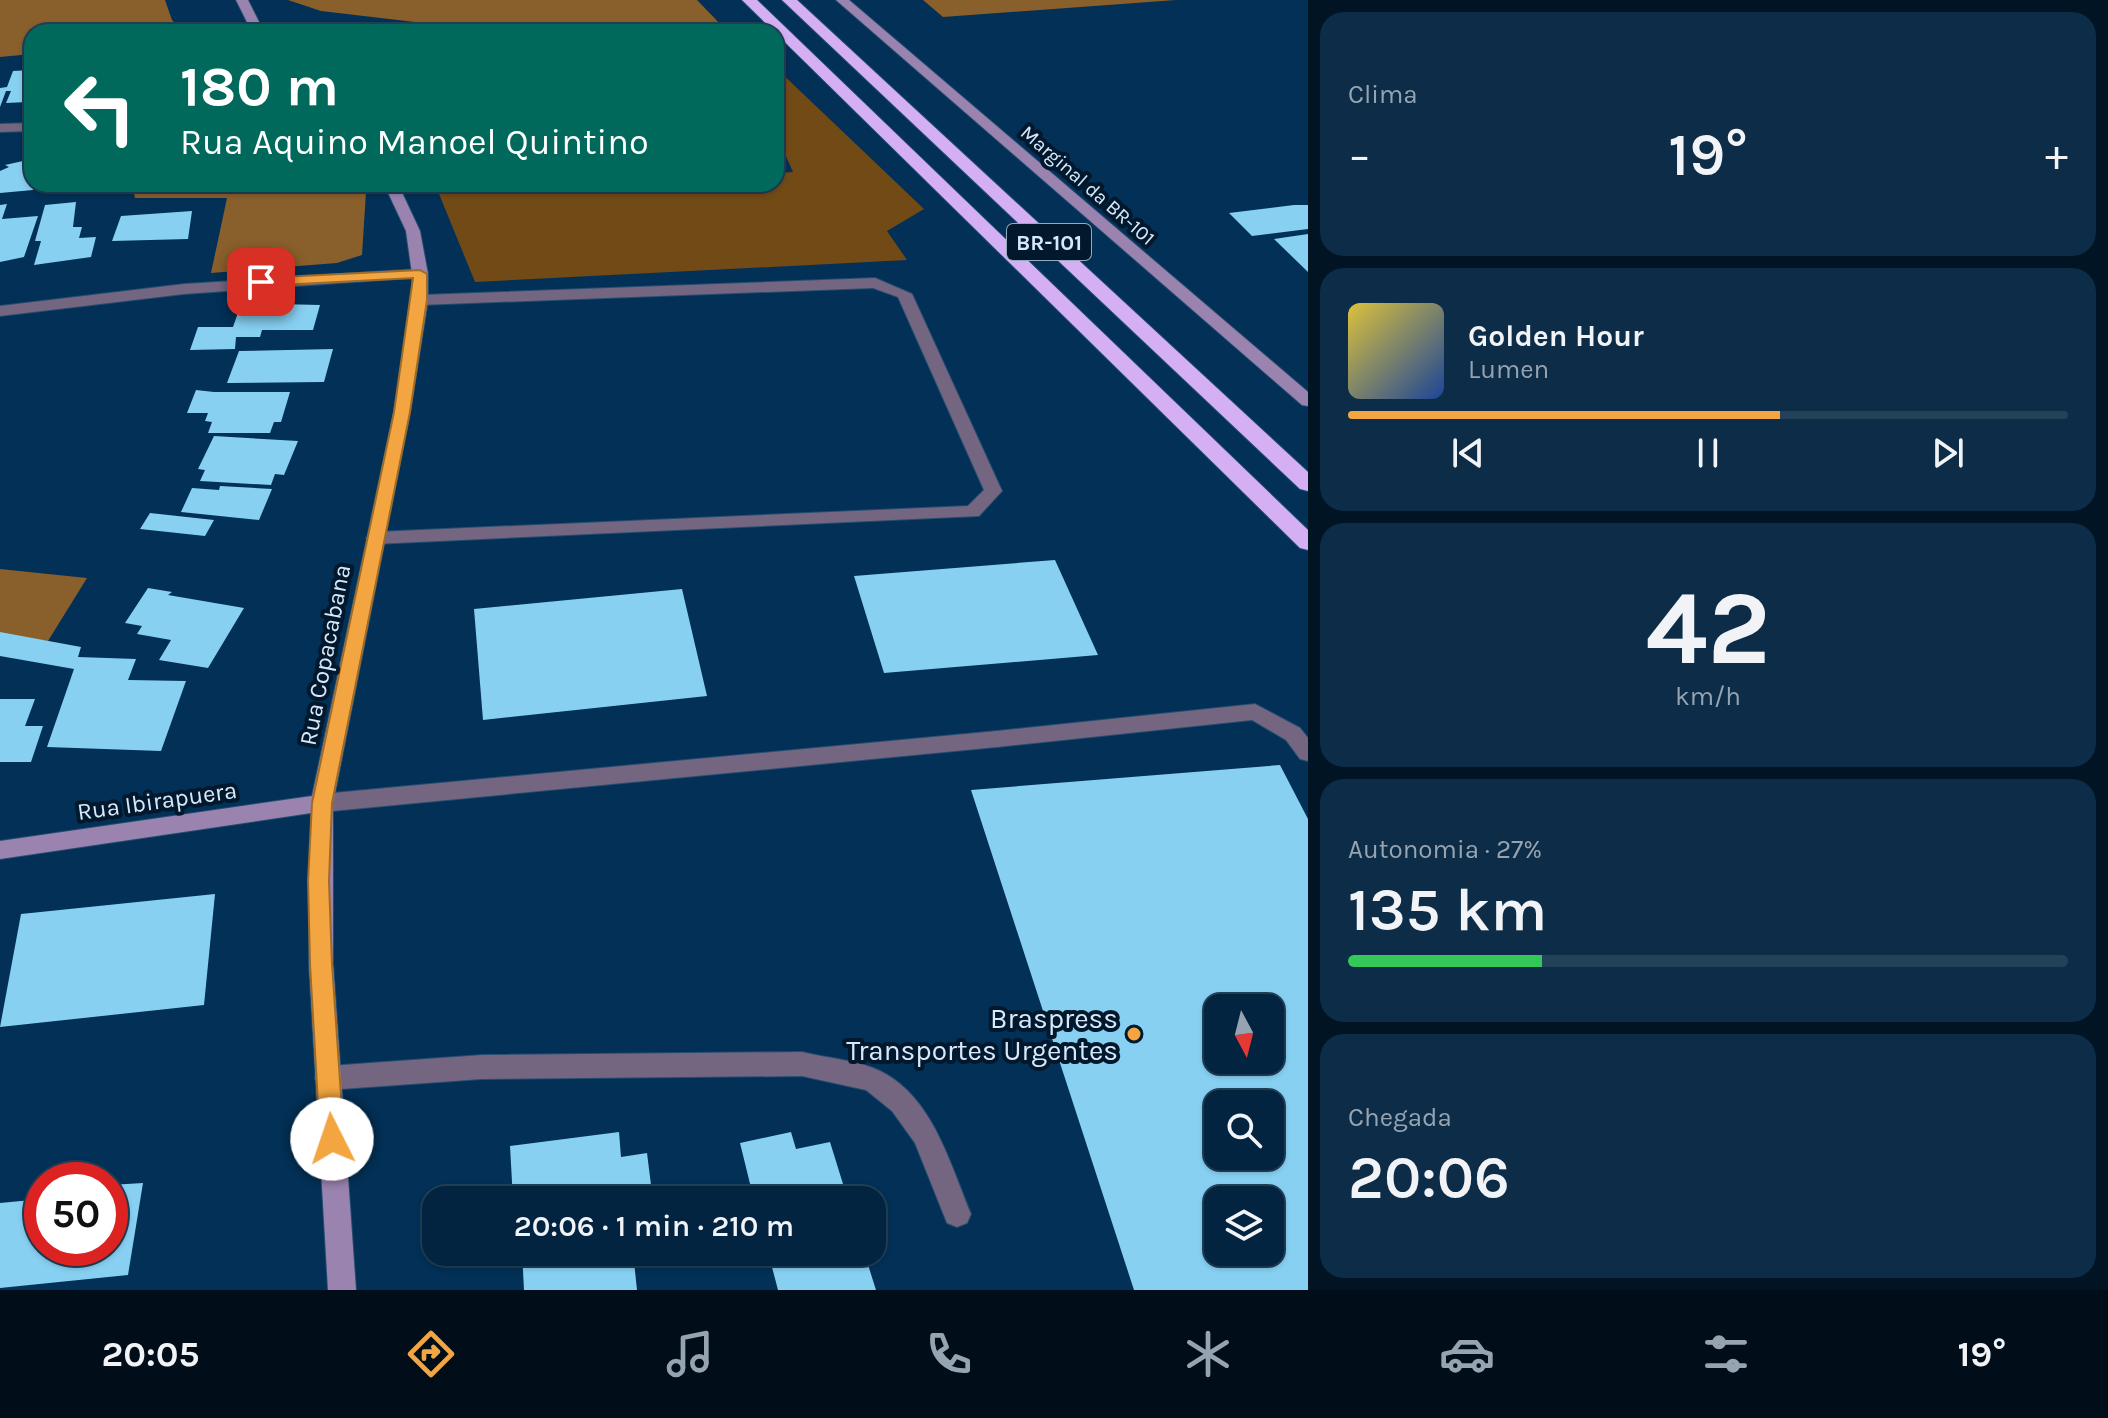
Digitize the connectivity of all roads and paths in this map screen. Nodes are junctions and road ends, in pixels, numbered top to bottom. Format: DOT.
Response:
graph roads {
  1 [pos="242,0"];
  2 [pos="749,0"];
  3 [pos="789,0"];
  4 [pos="842,0"];
  5 [pos="254,24"];
  6 [pos="774,24"];
  7 [pos="784,34"];
  8 [pos="24,127"];
  9 [pos="0,128"];
  10 [pos="395,192"];
  11 [pos="420,274"];
  12 [pos="420,300"];
  13 [pos="0,311"];
  14 [pos="1308,401"];
  15 [pos="1308,484"];
  16 [pos="375,538"];
  17 [pos="1308,543"];
  18 [pos="1308,753"];
  19 [pos="322,803"];
  20 [pos="0,850"];
  21 [pos="328,1078"];
  22 [pos="957,1214"];
  23 [pos="342,1290"];
  1 -- 5 [label="main road"];
  2 -- 6 [label="highway, BR-101"];
  3 -- 15 [label="highway, BR-101"];
  4 -- 14 [label="main road, Marginal da BR-101"];
  7 -- 17 [label="highway, BR-101"];
  8 -- 9 [label="street"];
  10 -- 11 [label="main road, Rua Copacabana"];
  11 -- 12 [label="main road, Rua Copacabana"];
  11 -- 13 [label="street"];
  12 -- 16 [label="main road, Rua Copacabana"];
  12 -- 16 [label="street"];
  16 -- 19 [label="main road, Rua Copacabana"];
  18 -- 19 [label="street"];
  19 -- 20 [label="main road, Rua Ibirapuera"];
  19 -- 21 [label="main road, Rua Copacabana"];
  21 -- 22 [label="street"];
  21 -- 23 [label="main road, Rua Copacabana"];
}
